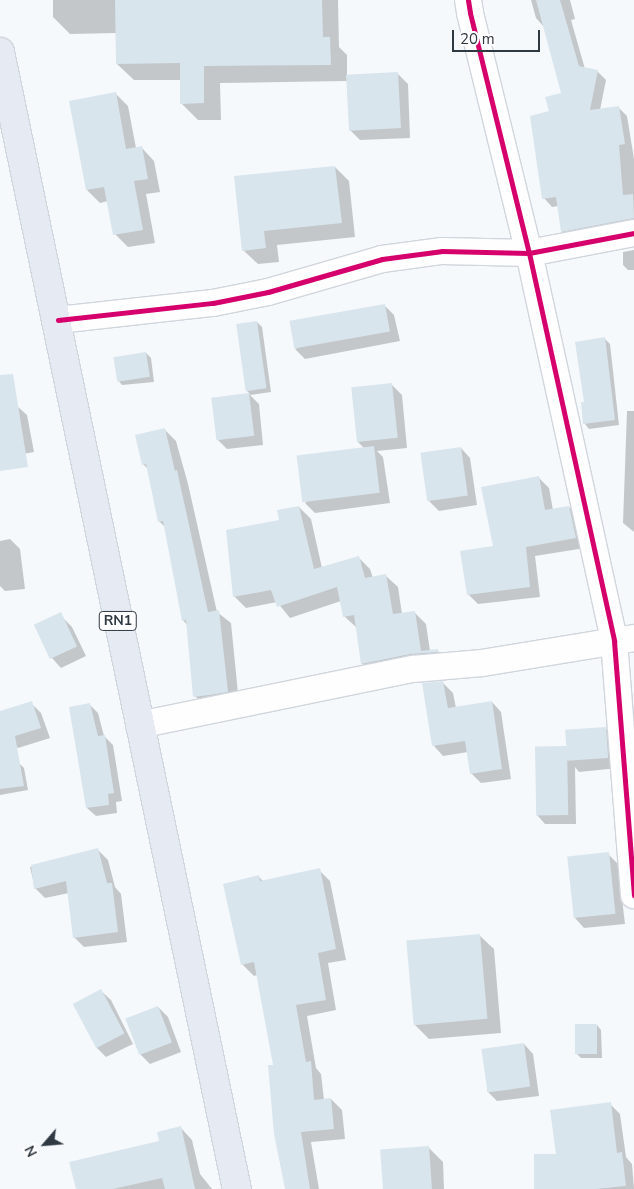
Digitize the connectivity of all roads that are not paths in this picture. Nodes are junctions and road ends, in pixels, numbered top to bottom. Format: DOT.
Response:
graph roads {
  1 [pos="468,0"];
  2 [pos="0,52"];
  3 [pos="634,233"];
  4 [pos="529,253"];
  5 [pos="58,320"];
  6 [pos="624,640"];
  7 [pos="139,724"];
  8 [pos="634,895"];
  9 [pos="237,1189"];
  1 -- 4 [label="street"];
  2 -- 5 [label="highway, RN1"];
  3 -- 4 [label="street"];
  4 -- 5 [label="street"];
  4 -- 6 [label="street"];
  5 -- 7 [label="highway, RN1"];
  6 -- 7 [label="street"];
  6 -- 8 [label="street"];
  7 -- 9 [label="highway, RN1"];
}
